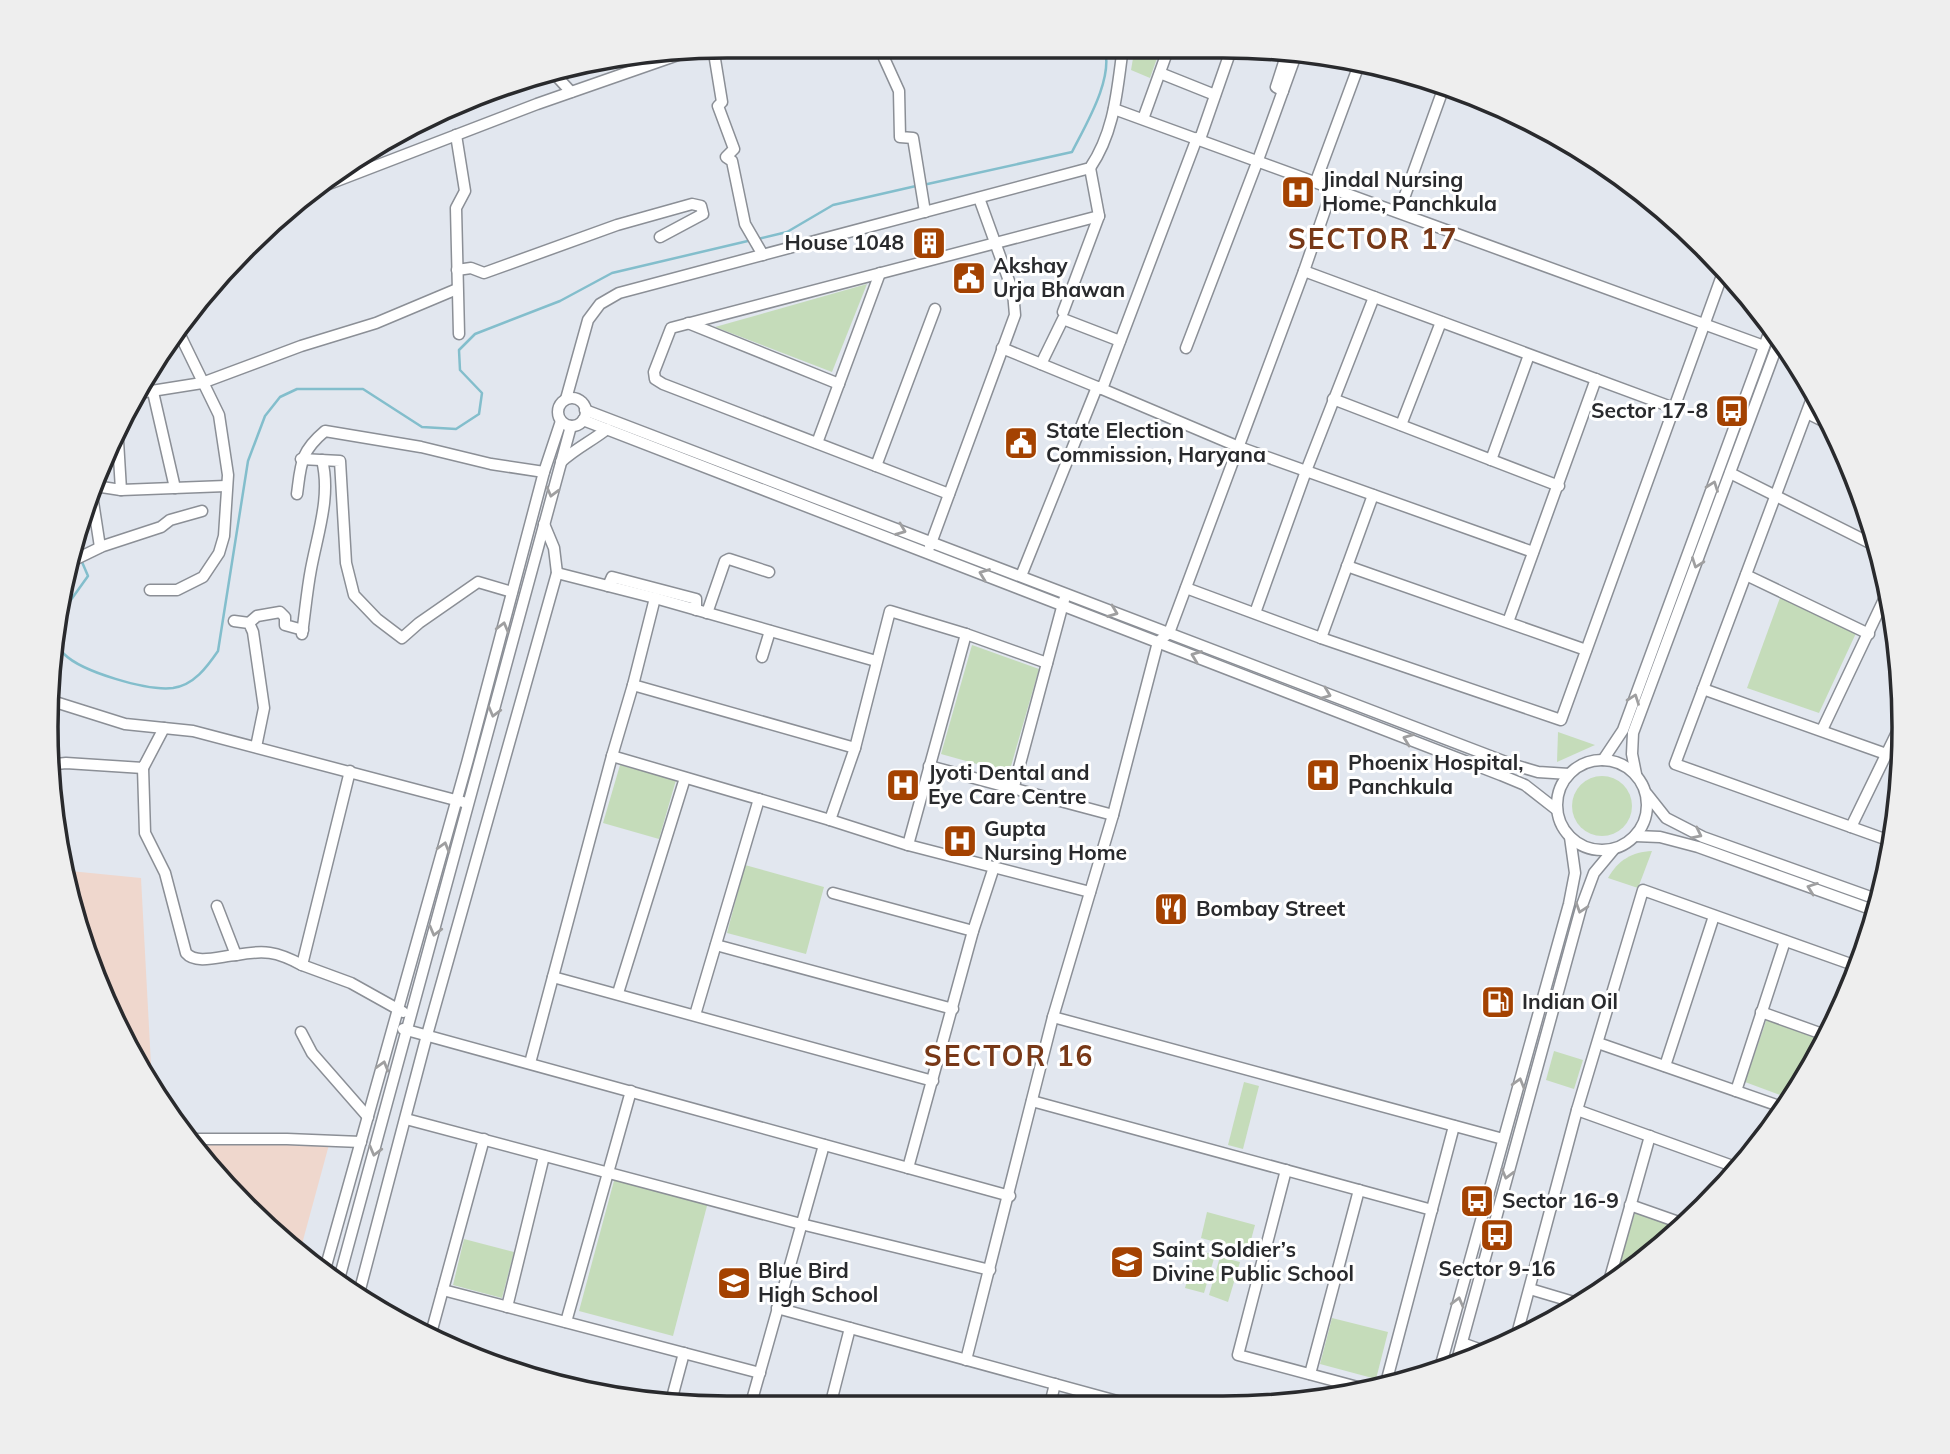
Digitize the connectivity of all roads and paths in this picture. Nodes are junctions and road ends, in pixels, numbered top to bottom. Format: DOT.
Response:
graph roads {
  1 [pos="716,58"];
  2 [pos="884,58"];
  3 [pos="1121,58"];
  4 [pos="1165,58"];
  5 [pos="1228,58"];
  6 [pos="660,61"];
  7 [pos="1289,61"];
  8 [pos="1356,72"];
  9 [pos="1160,73"];
  10 [pos="561,79"];
  11 [pos="572,92"];
  12 [pos="1441,94"];
  13 [pos="1215,95"];
  14 [pos="1114,109"];
  15 [pos="1143,119"];
  16 [pos="456,135"];
  17 [pos="1198,138"];
  18 [pos="1258,160"];
  19 [pos="1090,169"];
  20 [pos="346,177"];
  21 [pos="1316,181"];
  22 [pos="1333,187"];
  23 [pos="979,198"];
  24 [pos="925,212"];
  25 [pos="1399,212"];
  26 [pos="1099,216"];
  27 [pos="660,237"];
  28 [pos="995,243"];
  29 [pos="763,255"];
  30 [pos="457,270"];
  31 [pos="1304,271"];
  32 [pos="880,273"];
  33 [pos="1720,280"];
  34 [pos="457,289"];
  35 [pos="1374,297"];
  36 [pos="934,309"];
  37 [pos="1063,312"];
  38 [pos="1441,322"];
  39 [pos="688,323"];
  40 [pos="1704,324"];
  41 [pos="459,334"];
  42 [pos="1767,338"];
  43 [pos="182,340"];
  44 [pos="1120,341"];
  45 [pos="1764,346"];
  46 [pos="1002,348"];
  47 [pos="1186,348"];
  48 [pos="1776,350"];
  49 [pos="1529,355"];
  50 [pos="1041,364"];
  51 [pos="1596,379"];
  52 [pos="202,383"];
  53 [pos="839,384"];
  54 [pos="1100,388"];
  55 [pos="147,392"];
  56 [pos="152,392"];
  57 [pos="1333,399"];
  58 [pos="566,400"];
  59 [pos="1810,405"];
  60 [pos="1674,408"];
  61 [pos="1807,413"];
  62 [pos="584,415"];
  63 [pos="1816,417"];
  64 [pos="566,423"];
  65 [pos="1401,425"];
  66 [pos="607,429"];
  67 [pos="817,443"];
  68 [pos="1239,447"];
  69 [pos="119,450"];
  70 [pos="302,458"];
  71 [pos="322,460"];
  72 [pos="1491,460"];
  73 [pos="560,463"];
  74 [pos="876,466"];
  75 [pos="1306,471"];
  76 [pos="544,472"];
  77 [pos="1730,473"];
  78 [pos="226,486"];
  79 [pos="1559,486"];
  80 [pos="103,487"];
  81 [pos="175,488"];
  82 [pos="121,489"];
  83 [pos="297,494"];
  84 [pos="949,494"];
  85 [pos="1373,495"];
  86 [pos="1776,496"];
  87 [pos="94,509"];
  88 [pos="202,511"];
  89 [pos="544,523"];
  90 [pos="1865,541"];
  91 [pos="100,547"];
  92 [pos="930,547"];
  93 [pos="1534,552"];
  94 [pos="80,556"];
  95 [pos="1347,566"];
  96 [pos="769,572"];
  97 [pos="557,573"];
  98 [pos="1746,575"];
  99 [pos="1021,576"];
  100 [pos="608,586"];
  101 [pos="1186,588"];
  102 [pos="150,590"];
  103 [pos="512,592"];
  104 [pos="655,598"];
  105 [pos="1065,599"];
  106 [pos="1881,607"];
  107 [pos="702,611"];
  108 [pos="1255,612"];
  109 [pos="234,621"];
  110 [pos="1508,622"];
  111 [pos="249,623"];
  112 [pos="771,631"];
  113 [pos="1169,633"];
  114 [pos="966,634"];
  115 [pos="1869,634"];
  116 [pos="1321,638"];
  117 [pos="1158,642"];
  118 [pos="1586,650"];
  119 [pos="762,657"];
  120 [pos="876,661"];
  121 [pos="1047,663"];
  122 [pos="633,685"];
  123 [pos="1703,688"];
  124 [pos="59,703"];
  125 [pos="164,728"];
  126 [pos="1822,730"];
  127 [pos="1892,743"];
  128 [pos="256,747"];
  129 [pos="855,748"];
  130 [pos="1886,754"];
  131 [pos="612,756"];
  132 [pos="1604,760"];
  133 [pos="59,763"];
  134 [pos="929,766"];
  135 [pos="143,768"];
  136 [pos="350,771"];
  137 [pos="1569,774"];
  138 [pos="1636,774"];
  139 [pos="685,778"];
  140 [pos="1013,790"];
  141 [pos="1646,792"];
  142 [pos="759,799"];
  143 [pos="457,800"];
  144 [pos="469,804"];
  145 [pos="1557,810"];
  146 [pos="1113,815"];
  147 [pos="830,820"];
  148 [pos="1852,827"];
  149 [pos="1635,836"];
  150 [pos="1570,837"];
  151 [pos="1883,838"];
  152 [pos="908,845"];
  153 [pos="1614,849"];
  154 [pos="993,867"];
  155 [pos="1090,892"];
  156 [pos="833,893"];
  157 [pos="1870,897"];
  158 [pos="217,906"];
  159 [pos="1867,908"];
  160 [pos="1714,916"];
  161 [pos="973,931"];
  162 [pos="1785,941"];
  163 [pos="716,945"];
  164 [pos="236,955"];
  165 [pos="1849,963"];
  166 [pos="302,965"];
  167 [pos="553,977"];
  168 [pos="618,993"];
  169 [pos="953,1009"];
  170 [pos="398,1010"];
  171 [pos="1761,1012"];
  172 [pos="412,1015"];
  173 [pos="695,1015"];
  174 [pos="1053,1017"];
  175 [pos="394,1027"];
  176 [pos="408,1030"];
  177 [pos="301,1032"];
  178 [pos="1818,1032"];
  179 [pos="428,1035"];
  180 [pos="1598,1043"];
  181 [pos="530,1063"];
  182 [pos="1665,1066"];
  183 [pos="933,1081"];
  184 [pos="631,1091"];
  185 [pos="1736,1091"];
  186 [pos="1032,1101"];
  187 [pos="1775,1105"];
  188 [pos="1577,1110"];
  189 [pos="368,1117"];
  190 [pos="405,1119"];
  191 [pos="1454,1126"];
  192 [pos="1650,1136"];
  193 [pos="200,1139"];
  194 [pos="484,1139"];
  195 [pos="1503,1139"];
  196 [pos="361,1142"];
  197 [pos="824,1144"];
  198 [pos="544,1156"];
  199 [pos="1729,1165"];
  200 [pos="908,1168"];
  201 [pos="1286,1170"];
  202 [pos="609,1174"];
  203 [pos="1359,1190"];
  204 [pos="1010,1196"];
  205 [pos="1630,1205"];
  206 [pos="1432,1210"];
  207 [pos="1674,1221"];
  208 [pos="801,1224"];
  209 [pos="327,1263"];
  210 [pos="990,1270"];
  211 [pos="1612,1271"];
  212 [pos="341,1273"];
  213 [pos="361,1287"];
  214 [pos="1530,1289"];
  215 [pos="443,1290"];
  216 [pos="1568,1300"];
  217 [pos="507,1307"];
  218 [pos="777,1308"];
  219 [pos="566,1322"];
  220 [pos="1519,1327"];
  221 [pos="433,1328"];
  222 [pos="850,1328"];
  223 [pos="1462,1343"];
  224 [pos="1474,1347"];
  225 [pos="684,1353"];
  226 [pos="1459,1353"];
  227 [pos="1442,1359"];
  228 [pos="966,1360"];
  229 [pos="760,1373"];
  230 [pos="1310,1374"];
  231 [pos="1388,1375"];
  232 [pos="1055,1384"];
  233 [pos="1347,1384"];
  234 [pos="673,1394"];
  235 [pos="753,1396"];
  236 [pos="833,1396"];
  237 [pos="1052,1396"];
  238 [pos="1093,1396"];
  1 -- 29 [label="street"];
  2 -- 24 [label="street"];
  3 -- 14 [label="street"];
  4 -- 9 [label="street"];
  5 -- 13 [label="street"];
  6 -- 11 [label="street"];
  7 -- 18 [label="street"];
  8 -- 21 [label="street"];
  9 -- 13 [label="street"];
  9 -- 15 [label="street"];
  10 -- 11 [label="street"];
  11 -- 16 [label="street"];
  12 -- 25 [label="street"];
  13 -- 17 [label="street"];
  14 -- 15 [label="street"];
  14 -- 19 [label="street"];
  15 -- 17 [label="street"];
  16 -- 20 [label="street"];
  16 -- 30 [label="street"];
  17 -- 18 [label="street"];
  17 -- 44 [label="street"];
  18 -- 21 [label="street"];
  18 -- 47 [label="street"];
  19 -- 23 [label="street"];
  19 -- 26 [label="street"];
  21 -- 22 [label="street"];
  22 -- 25 [label="street"];
  22 -- 31 [label="street"];
  23 -- 24 [label="street"];
  23 -- 28 [label="street"];
  24 -- 29 [label="street"];
  25 -- 40 [label="street"];
  26 -- 28 [label="street"];
  26 -- 37 [label="street"];
  27 -- 30 [label="street"];
  28 -- 32 [label="street"];
  28 -- 46 [label="street"];
  29 -- 58 [label="street"];
  30 -- 34 [label="street"];
  31 -- 35 [label="street"];
  31 -- 68 [label="street"];
  32 -- 39 [label="street"];
  32 -- 53 [label="street"];
  33 -- 40 [label="street"];
  34 -- 41 [label="street"];
  34 -- 52 [label="street"];
  35 -- 38 [label="street"];
  35 -- 57 [label="street"];
  36 -- 74 [label="street"];
  38 -- 49 [label="street"];
  38 -- 65 [label="street"];
  39 -- 53 [label="street"];
  39 -- 67 [label="street"];
  40 -- 45 [label="street"];
  40 -- 60 [label="street"];
  42 -- 45 [label="street"];
  43 -- 52 [label="street"];
  44 -- 50 [label="street"];
  44 -- 54 [label="street"];
  132 -- 45 [label="street, one-way"];
  46 -- 50 [label="street"];
  46 -- 84 [label="street"];
  48 -- 77 [label="street"];
  49 -- 51 [label="street"];
  49 -- 72 [label="street"];
  50 -- 54 [label="street"];
  51 -- 60 [label="street"];
  51 -- 79 [label="street"];
  52 -- 56 [label="street"];
  52 -- 78 [label="street"];
  53 -- 67 [label="street"];
  54 -- 68 [label="street"];
  54 -- 99 [label="street"];
  55 -- 56 [label="street"];
  56 -- 81 [label="street"];
  57 -- 65 [label="street"];
  57 -- 75 [label="street"];
  58 -- 62 [label="street"];
  58 -- 64 [label="street"];
  59 -- 61 [label="street"];
  60 -- 118 [label="street"];
  61 -- 63 [label="street"];
  61 -- 86 [label="street"];
  62 -- 64 [label="street"];
  62 -- 66 [label="street"];
  62 -- 92 [label="street, one-way"];
  64 -- 73 [label="street"];
  64 -- 76 [label="street"];
  65 -- 72 [label="street"];
  66 -- 73 [label="street"];
  66 -- 92 [label="street"];
  67 -- 74 [label="street"];
  68 -- 75 [label="street"];
  68 -- 101 [label="street"];
  69 -- 82 [label="street"];
  70 -- 71 [label="street"];
  70 -- 76 [label="street"];
  70 -- 83 [label="street"];
  71 -- 103 [label="street"];
  71 -- 111 [label="street"];
  72 -- 79 [label="street"];
  73 -- 89 [label="street, one-way"];
  74 -- 84 [label="street"];
  75 -- 85 [label="street"];
  75 -- 108 [label="street"];
  76 -- 103 [label="street"];
  77 -- 86 [label="street"];
  77 -- 138 [label="street, one-way"];
  78 -- 81 [label="street"];
  78 -- 102 [label="street"];
  79 -- 93 [label="street"];
  80 -- 82 [label="street"];
  81 -- 82 [label="street"];
  84 -- 92 [label="street"];
  85 -- 93 [label="street"];
  85 -- 95 [label="street"];
  86 -- 90 [label="street"];
  86 -- 98 [label="street"];
  87 -- 91 [label="street"];
  88 -- 91 [label="street"];
  89 -- 97 [label="street"];
  89 -- 144 [label="street, one-way"];
  91 -- 94 [label="street"];
  92 -- 99 [label="street"];
  105 -- 92 [label="street, one-way"];
  93 -- 110 [label="street"];
  95 -- 110 [label="street"];
  95 -- 116 [label="street"];
  96 -- 107 [label="street"];
  97 -- 100 [label="street"];
  97 -- 179 [label="street"];
  98 -- 115 [label="street"];
  98 -- 123 [label="street"];
  99 -- 105 [label="street"];
  100 -- 104 [label="street"];
  100 -- 107 [label="street"];
  101 -- 108 [label="street"];
  101 -- 113 [label="street"];
  143 -- 103 [label="street, one-way"];
  104 -- 107 [label="street"];
  104 -- 122 [label="street"];
  105 -- 113 [label="street, one-way"];
  105 -- 117 [label="street"];
  105 -- 121 [label="street"];
  106 -- 115 [label="street"];
  107 -- 112 [label="street"];
  108 -- 116 [label="street"];
  109 -- 111 [label="street"];
  110 -- 118 [label="street"];
  111 -- 128 [label="street"];
  112 -- 119 [label="street"];
  112 -- 120 [label="street"];
  113 -- 117 [label="street"];
  113 -- 137 [label="street, one-way"];
  114 -- 120 [label="street"];
  114 -- 121 [label="street"];
  114 -- 134 [label="street"];
  115 -- 126 [label="street"];
  116 -- 118 [label="street"];
  145 -- 117 [label="street, one-way"];
  117 -- 146 [label="street"];
  120 -- 129 [label="street"];
  121 -- 140 [label="street"];
  122 -- 129 [label="street"];
  122 -- 131 [label="street"];
  123 -- 126 [label="street"];
  123 -- 148 [label="street"];
  124 -- 125 [label="street"];
  125 -- 128 [label="street"];
  125 -- 135 [label="street"];
  126 -- 130 [label="street"];
  127 -- 130 [label="street"];
  128 -- 136 [label="street"];
  129 -- 147 [label="street"];
  130 -- 148 [label="street"];
  131 -- 139 [label="street"];
  131 -- 167 [label="street"];
  132 -- 137 [label="street"];
  132 -- 138 [label="street"];
  133 -- 135 [label="street"];
  134 -- 140 [label="street"];
  134 -- 152 [label="street"];
  135 -- 164 [label="street"];
  136 -- 143 [label="street"];
  136 -- 166 [label="street"];
  137 -- 145 [label="street"];
  138 -- 141 [label="street"];
  139 -- 142 [label="street"];
  139 -- 168 [label="street"];
  140 -- 146 [label="street"];
  141 -- 149 [label="street"];
  141 -- 157 [label="street, one-way"];
  142 -- 147 [label="street"];
  142 -- 163 [label="street"];
  143 -- 144 [label="street"];
  170 -- 143 [label="street, one-way"];
  144 -- 172 [label="street, one-way"];
  145 -- 150 [label="street"];
  146 -- 155 [label="street"];
  147 -- 152 [label="street"];
  148 -- 151 [label="street"];
  149 -- 153 [label="street"];
  159 -- 149 [label="street, one-way"];
  150 -- 153 [label="street"];
  195 -- 150 [label="street, one-way"];
  152 -- 154 [label="street"];
  153 -- 223 [label="street, one-way"];
  154 -- 155 [label="street"];
  154 -- 161 [label="street"];
  155 -- 174 [label="street"];
  156 -- 161 [label="street"];
  158 -- 164 [label="street"];
  160 -- 162 [label="street"];
  160 -- 180 [label="street"];
  160 -- 182 [label="street"];
  161 -- 169 [label="street"];
  162 -- 165 [label="street"];
  162 -- 171 [label="street"];
  163 -- 169 [label="street"];
  163 -- 173 [label="street"];
  164 -- 166 [label="street"];
  166 -- 170 [label="street"];
  167 -- 168 [label="street"];
  167 -- 181 [label="street"];
  168 -- 173 [label="street"];
  169 -- 183 [label="street"];
  170 -- 172 [label="street"];
  170 -- 175 [label="street"];
  171 -- 178 [label="street"];
  171 -- 185 [label="street"];
  172 -- 176 [label="street"];
  173 -- 183 [label="street"];
  174 -- 186 [label="street"];
  174 -- 191 [label="street"];
  175 -- 176 [label="street"];
  189 -- 175 [label="street, one-way"];
  176 -- 179 [label="street"];
  176 -- 212 [label="street, one-way"];
  177 -- 189 [label="street"];
  179 -- 181 [label="street"];
  179 -- 190 [label="street"];
  180 -- 182 [label="street"];
  180 -- 188 [label="street"];
  181 -- 184 [label="street"];
  182 -- 185 [label="street"];
  183 -- 200 [label="street"];
  184 -- 197 [label="street"];
  184 -- 202 [label="street"];
  185 -- 187 [label="street"];
  186 -- 201 [label="street"];
  186 -- 204 [label="street"];
  188 -- 192 [label="street"];
  188 -- 214 [label="street"];
  189 -- 196 [label="street"];
  190 -- 194 [label="street"];
  190 -- 213 [label="street"];
  191 -- 195 [label="street"];
  191 -- 206 [label="street"];
  192 -- 199 [label="street"];
  192 -- 205 [label="street"];
  193 -- 196 [label="street"];
  194 -- 198 [label="street"];
  194 -- 215 [label="street"];
  227 -- 195 [label="street, one-way"];
  196 -- 209 [label="street"];
  197 -- 200 [label="street"];
  197 -- 208 [label="street"];
  198 -- 202 [label="street"];
  198 -- 217 [label="street"];
  200 -- 204 [label="street"];
  201 -- 203 [label="street"];
  201 -- 230 [label="street"];
  202 -- 208 [label="street"];
  202 -- 219 [label="street"];
  203 -- 206 [label="street"];
  203 -- 230 [label="street"];
  204 -- 210 [label="street"];
  205 -- 207 [label="street"];
  205 -- 211 [label="street"];
  206 -- 231 [label="street"];
  208 -- 210 [label="street"];
  208 -- 218 [label="street"];
  210 -- 228 [label="street"];
  214 -- 216 [label="street"];
  214 -- 220 [label="street"];
  215 -- 217 [label="street"];
  215 -- 221 [label="street"];
  217 -- 219 [label="street"];
  218 -- 222 [label="street"];
  218 -- 229 [label="street"];
  219 -- 225 [label="street"];
  222 -- 228 [label="street"];
  222 -- 236 [label="street"];
  223 -- 224 [label="street"];
  223 -- 226 [label="street"];
  225 -- 229 [label="street"];
  225 -- 234 [label="street"];
  228 -- 232 [label="street"];
  229 -- 235 [label="street"];
  230 -- 233 [label="street"];
  232 -- 237 [label="street"];
  232 -- 238 [label="street"];
}
